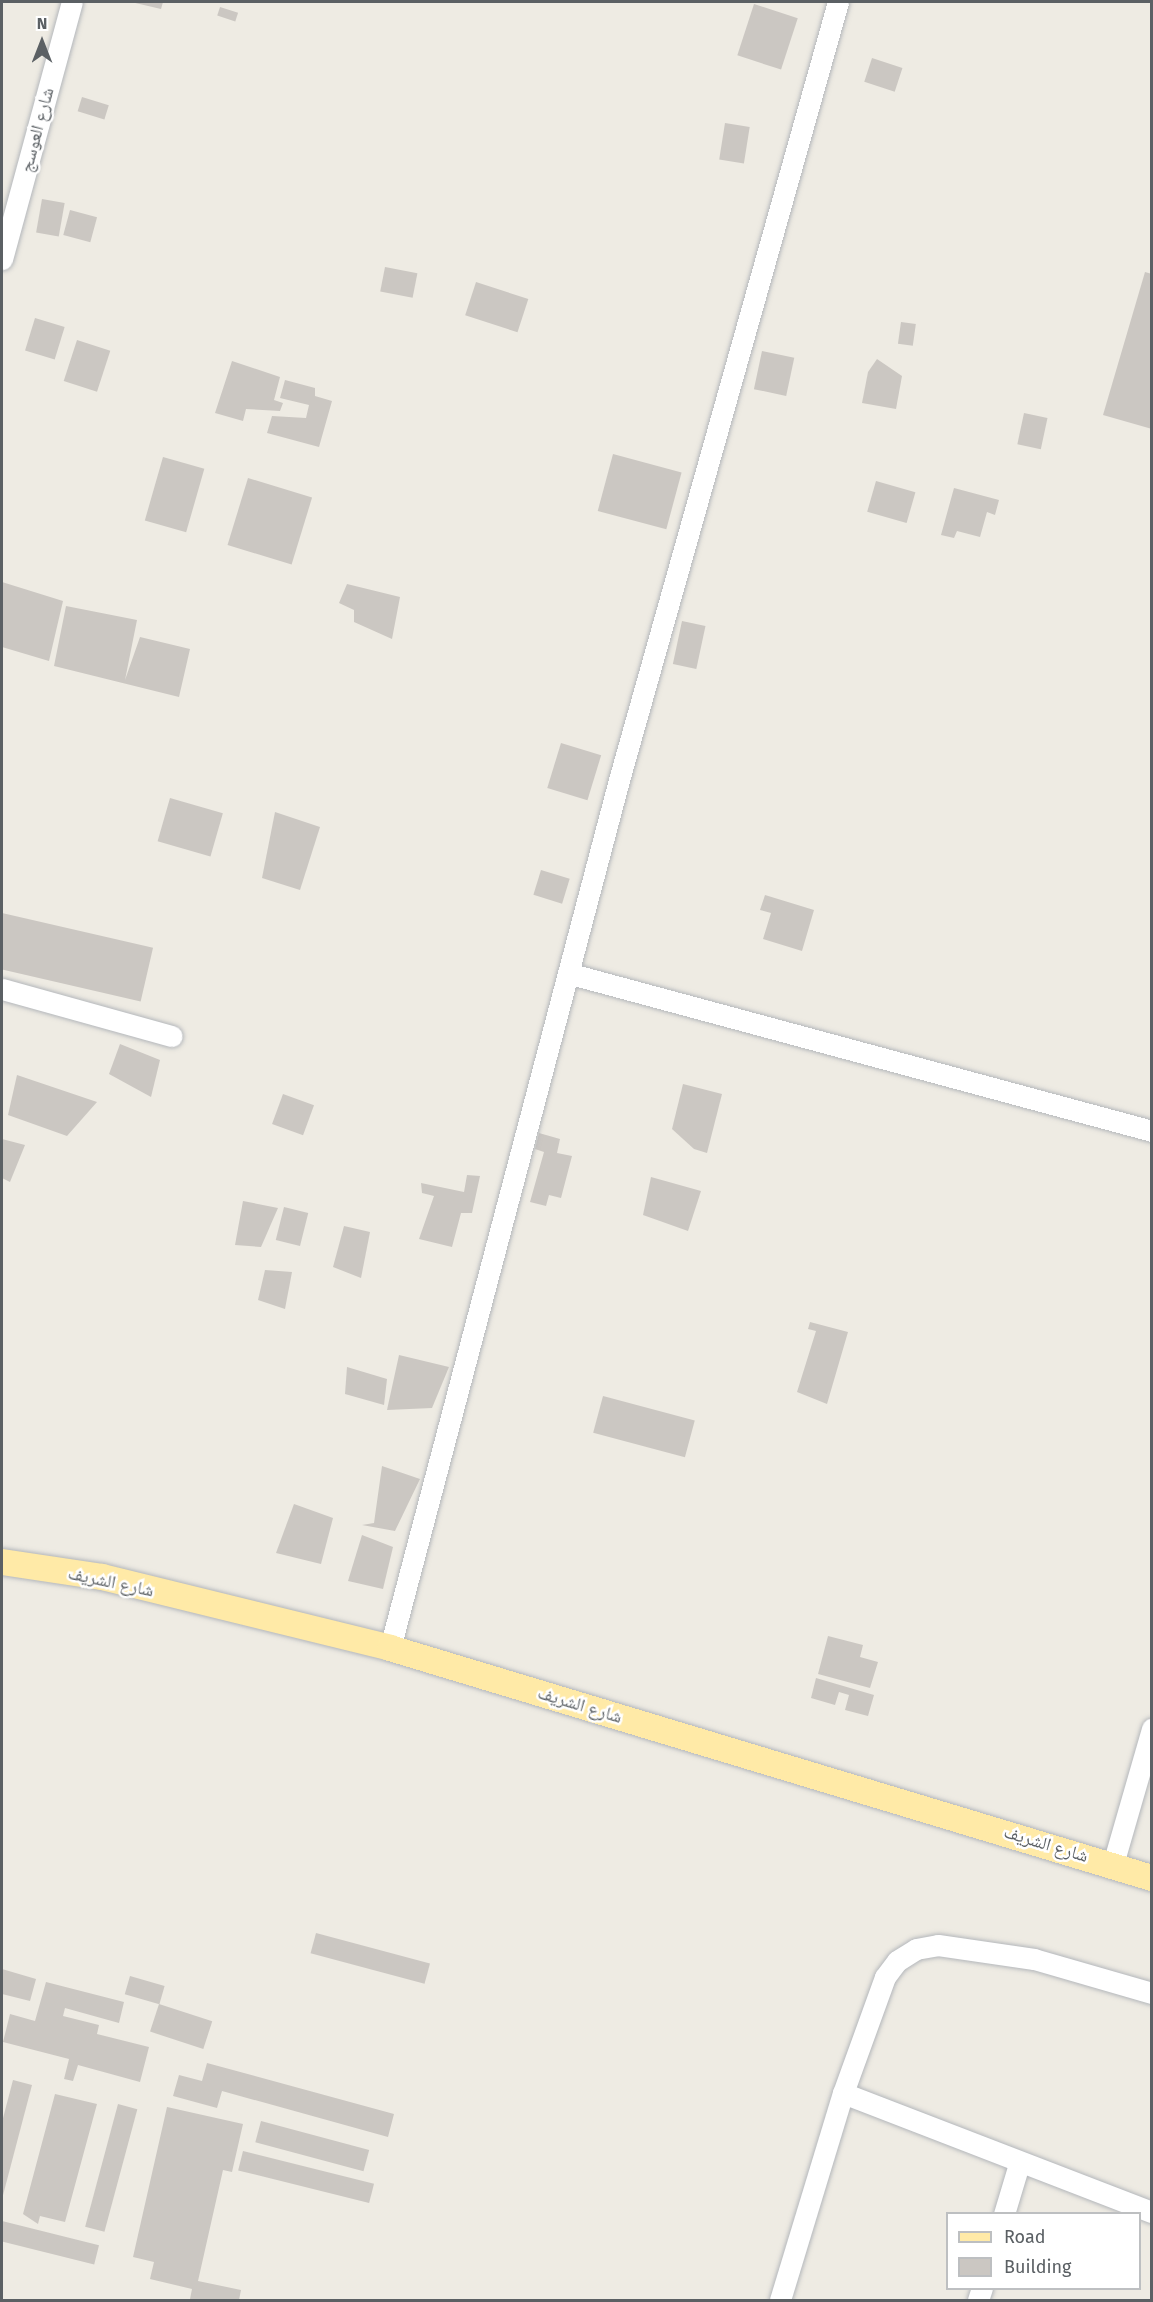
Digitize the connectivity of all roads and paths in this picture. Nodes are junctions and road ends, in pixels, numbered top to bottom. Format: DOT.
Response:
graph roads {
  1 [pos="72,2"];
  2 [pos="838,2"];
  3 [pos="2,259"];
  4 [pos="572,974"];
  5 [pos="2,990"];
  6 [pos="172,1036"];
  7 [pos="1152,1131"];
  8 [pos="2,1562"];
  9 [pos="390,1648"];
  10 [pos="1152,1729"];
  11 [pos="1113,1864"];
  12 [pos="1152,1878"];
  13 [pos="1152,1993"];
  14 [pos="843,2093"];
  15 [pos="1019,2164"];
  16 [pos="1005,2212"];
  17 [pos="1152,2212"];
  18 [pos="780,2301"];
  1 -- 3 [label="street, شارع العوسج"];
  2 -- 4 [label="street"];
  4 -- 7 [label="street"];
  4 -- 9 [label="street"];
  5 -- 6 [label="street"];
  8 -- 9 [label="main road, شارع الشريف"];
  9 -- 11 [label="main road, شارع الشريف"];
  10 -- 11 [label="street"];
  11 -- 12 [label="main road, شارع الشريف"];
  13 -- 14 [label="street"];
  14 -- 15 [label="street"];
  14 -- 18 [label="street"];
  15 -- 16 [label="street"];
  15 -- 17 [label="street"];
}
